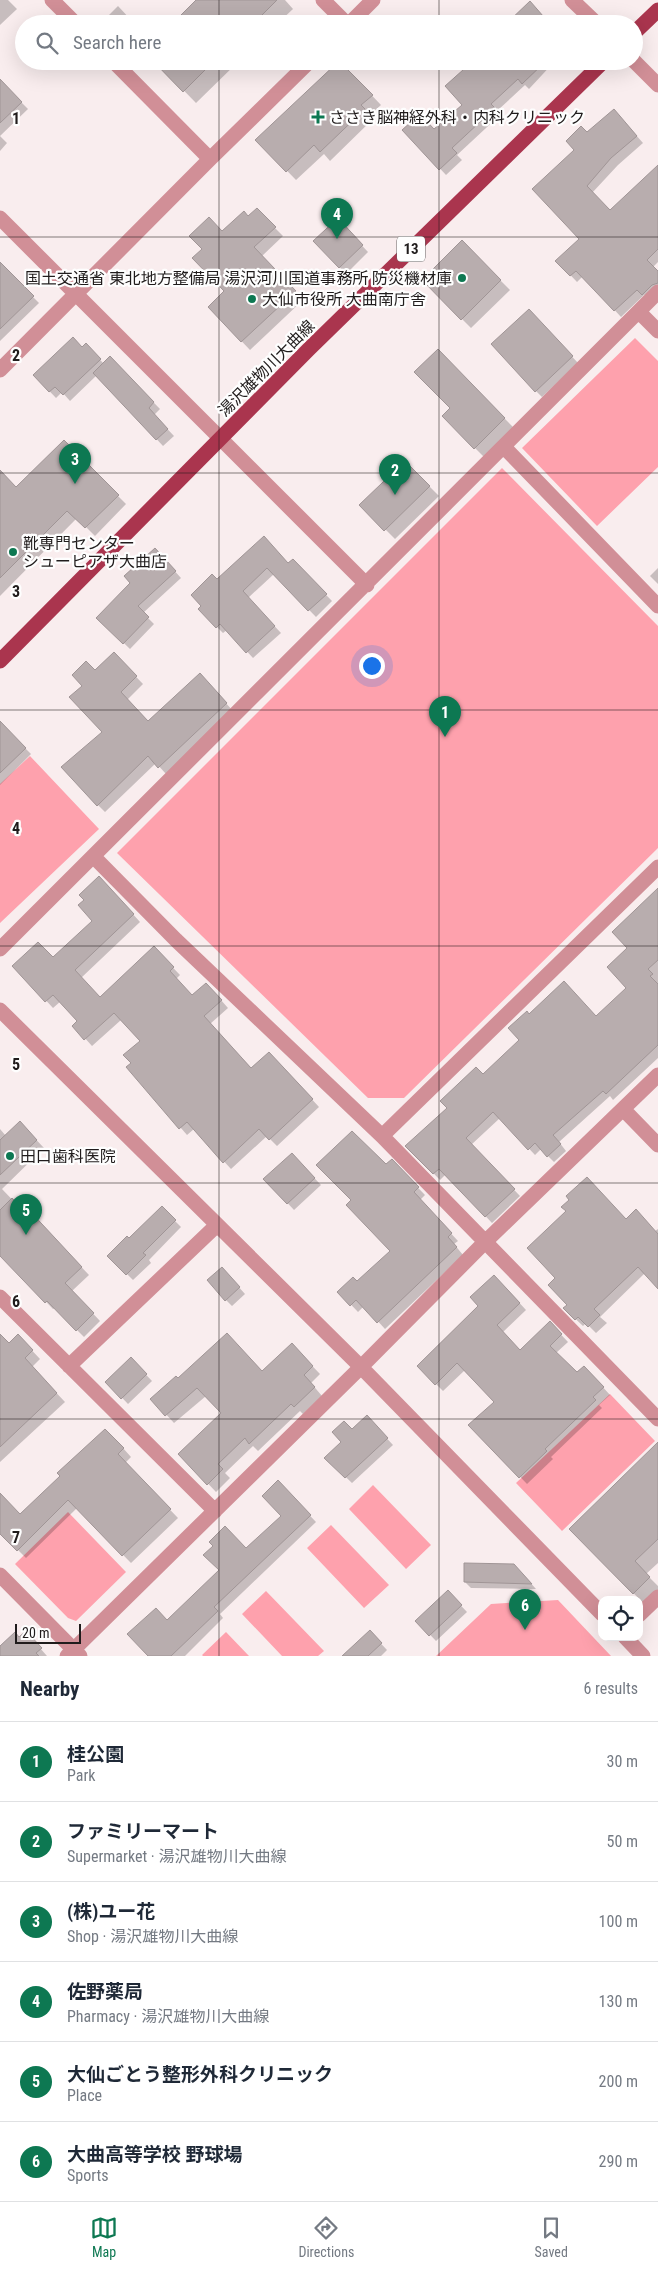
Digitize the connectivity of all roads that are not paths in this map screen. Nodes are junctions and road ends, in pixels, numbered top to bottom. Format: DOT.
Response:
graph roads {
  1 [pos="52,0"];
  2 [pos="324,0"];
  3 [pos="373,0"];
  4 [pos="572,0"];
  5 [pos="658,10"];
  6 [pos="67,15"];
  7 [pos="339,15"];
  8 [pos="357,15"];
  9 [pos="588,15"];
  10 [pos="643,24"];
  11 [pos="122,70"];
  12 [pos="301,70"];
  13 [pos="595,70"];
  14 [pos="643,70"];
  15 [pos="658,85"];
  16 [pos="210,159"];
  17 [pos="0,218"];
  18 [pos="658,292"];
  19 [pos="75,294"];
  20 [pos="639,312"];
  21 [pos="658,331"];
  22 [pos="0,370"];
  23 [pos="220,440"];
  24 [pos="504,447"];
  25 [pos="367,585"];
  26 [pos="658,606"];
  27 [pos="0,661"];
  28 [pos="93,856"];
  29 [pos="657,871"];
  30 [pos="0,949"];
  31 [pos="0,1010"];
  32 [pos="658,1075"];
  33 [pos="622,1109"];
  34 [pos="382,1136"];
  35 [pos="658,1145"];
  36 [pos="217,1225"];
  37 [pos="485,1242"];
  38 [pos="0,1297"];
  39 [pos="69,1366"];
  40 [pos="361,1367"];
  41 [pos="658,1419"];
  42 [pos="215,1511"];
  43 [pos="0,1576"];
  44 [pos="658,1597"];
  45 [pos="598,1610"];
  46 [pos="643,1611"];
  47 [pos="629,1641"];
  48 [pos="74,1654"];
  49 [pos="644,1656"];
  1 -- 6 [label="street"];
  2 -- 7 [label="street"];
  3 -- 8 [label="street"];
  4 -- 9 [label="street"];
  5 -- 10 [label="main road"];
  11 -- 16 [label="street"];
  12 -- 16 [label="street"];
  13 -- 23 [label="main road, 湯沢雄物川大曲線 / 13"];
  14 -- 15 [label="street"];
  16 -- 19 [label="street"];
  17 -- 19 [label="street"];
  18 -- 20 [label="street"];
  19 -- 22 [label="street"];
  19 -- 23 [label="street"];
  20 -- 21 [label="street"];
  20 -- 24 [label="street"];
  23 -- 25 [label="street"];
  23 -- 27 [label="main road, 湯沢雄物川大曲線 / 13"];
  24 -- 25 [label="street"];
  24 -- 26 [label="street"];
  25 -- 28 [label="street"];
  28 -- 30 [label="street"];
  28 -- 34 [label="street"];
  29 -- 34 [label="street"];
  31 -- 36 [label="street"];
  32 -- 33 [label="street"];
  33 -- 35 [label="street"];
  33 -- 37 [label="street"];
  34 -- 37 [label="street"];
  36 -- 39 [label="street"];
  36 -- 40 [label="street"];
  37 -- 40 [label="street"];
  37 -- 41 [label="street"];
  38 -- 39 [label="street"];
  39 -- 42 [label="street"];
  40 -- 42 [label="street"];
  40 -- 45 [label="street"];
  42 -- 48 [label="street"];
  43 -- 48 [label="street"];
  44 -- 46 [label="street"];
  47 -- 49 [label="street"];
}
